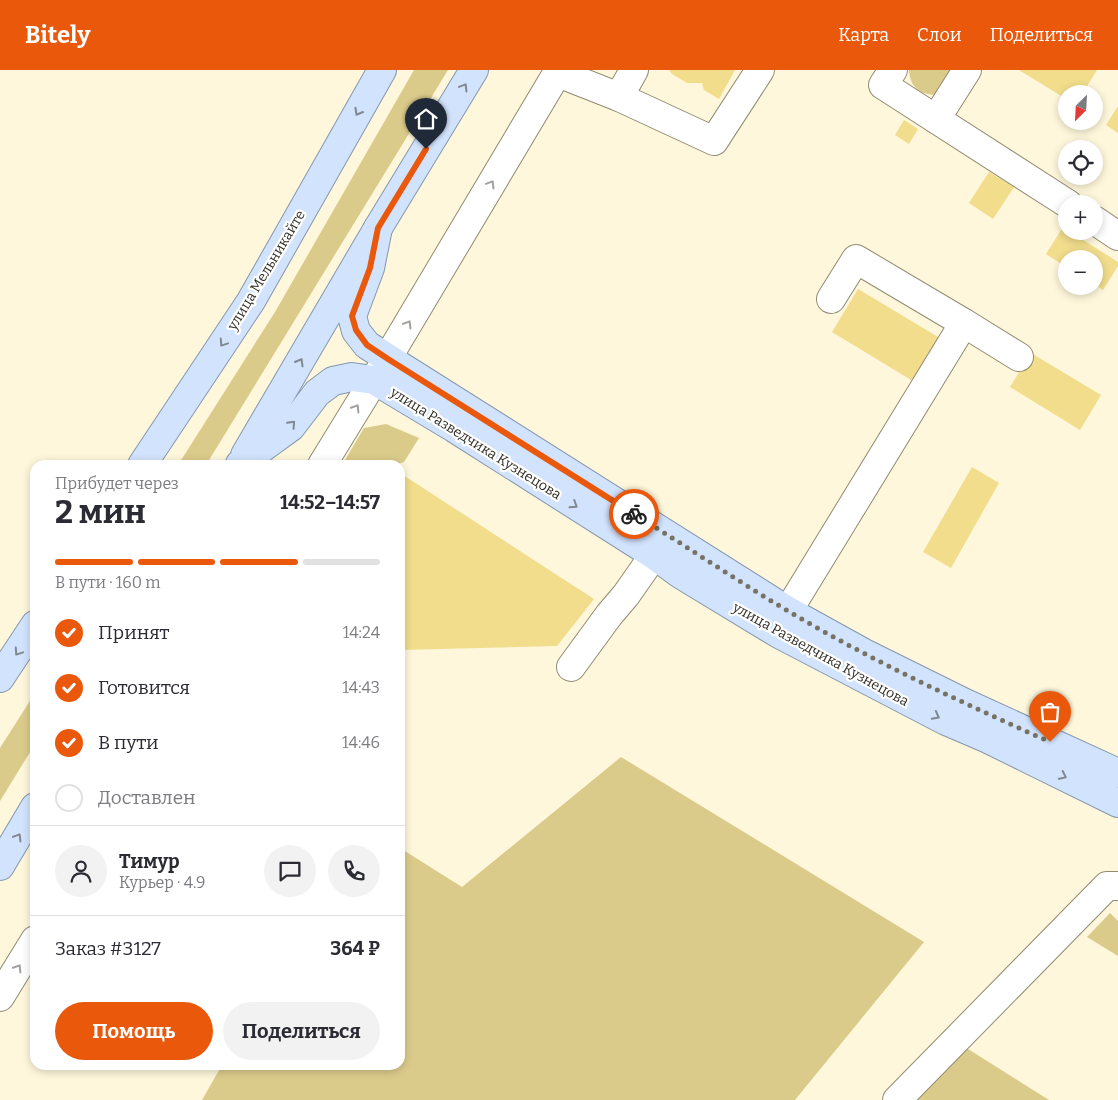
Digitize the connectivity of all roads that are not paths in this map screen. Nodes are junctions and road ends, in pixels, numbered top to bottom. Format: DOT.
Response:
graph roads {
  1 [pos="382,70"];
  2 [pos="474,70"];
  3 [pos="634,70"];
  4 [pos="760,70"];
  5 [pos="893,70"];
  6 [pos="966,70"];
  7 [pos="559,71"];
  8 [pos="619,97"];
  9 [pos="936,119"];
  10 [pos="1058,198"];
  11 [pos="1103,226"];
  12 [pos="378,228"];
  13 [pos="1118,236"];
  14 [pos="832,299"];
  15 [pos="964,324"];
  16 [pos="1019,357"];
  17 [pos="381,369"];
  18 [pos="145,460"];
  19 [pos="242,460"];
  20 [pos="246,460"];
  21 [pos="325,460"];
  22 [pos="654,555"];
  23 [pos="788,611"];
  24 [pos="30,633"];
  25 [pos="571,667"];
  26 [pos="0,678"];
  27 [pos="1118,774"];
  28 [pos="1118,803"];
  29 [pos="30,815"];
  30 [pos="0,866"];
  31 [pos="1118,886"];
  32 [pos="30,948"];
  33 [pos="0,997"];
  34 [pos="897,1100"];
  1 -- 18 [label="main road, улица Мельникайте, one-way"];
  12 -- 2 [label="main road, one-way"];
  3 -- 8 [label="lane"];
  4 -- 8 [label="lane"];
  5 -- 9 [label="lane"];
  6 -- 9 [label="lane"];
  7 -- 8 [label="lane"];
  17 -- 7 [label="lane, one-way"];
  9 -- 10 [label="lane"];
  11 -- 13 [label="lane"];
  12 -- 17 [label="main road, улица Разведчика Кузнецова"];
  19 -- 12 [label="main road, one-way"];
  14 -- 15 [label="lane"];
  15 -- 16 [label="lane"];
  15 -- 23 [label="lane"];
  20 -- 17 [label="main road, улица Разведчика Кузнецова, one-way"];
  21 -- 17 [label="lane, one-way"];
  17 -- 22 [label="main road, улица Разведчика Кузнецова, one-way"];
  17 -- 23 [label="main road, улица Разведчика Кузнецова"];
  22 -- 25 [label="lane"];
  22 -- 28 [label="main road, улица Разведчика Кузнецова, one-way"];
  23 -- 27 [label="main road, улица Разведчика Кузнецова"];
  24 -- 26 [label="main road, one-way"];
  30 -- 29 [label="main road, one-way"];
  31 -- 34 [label="lane"];
  33 -- 32 [label="lane, one-way"];
}
